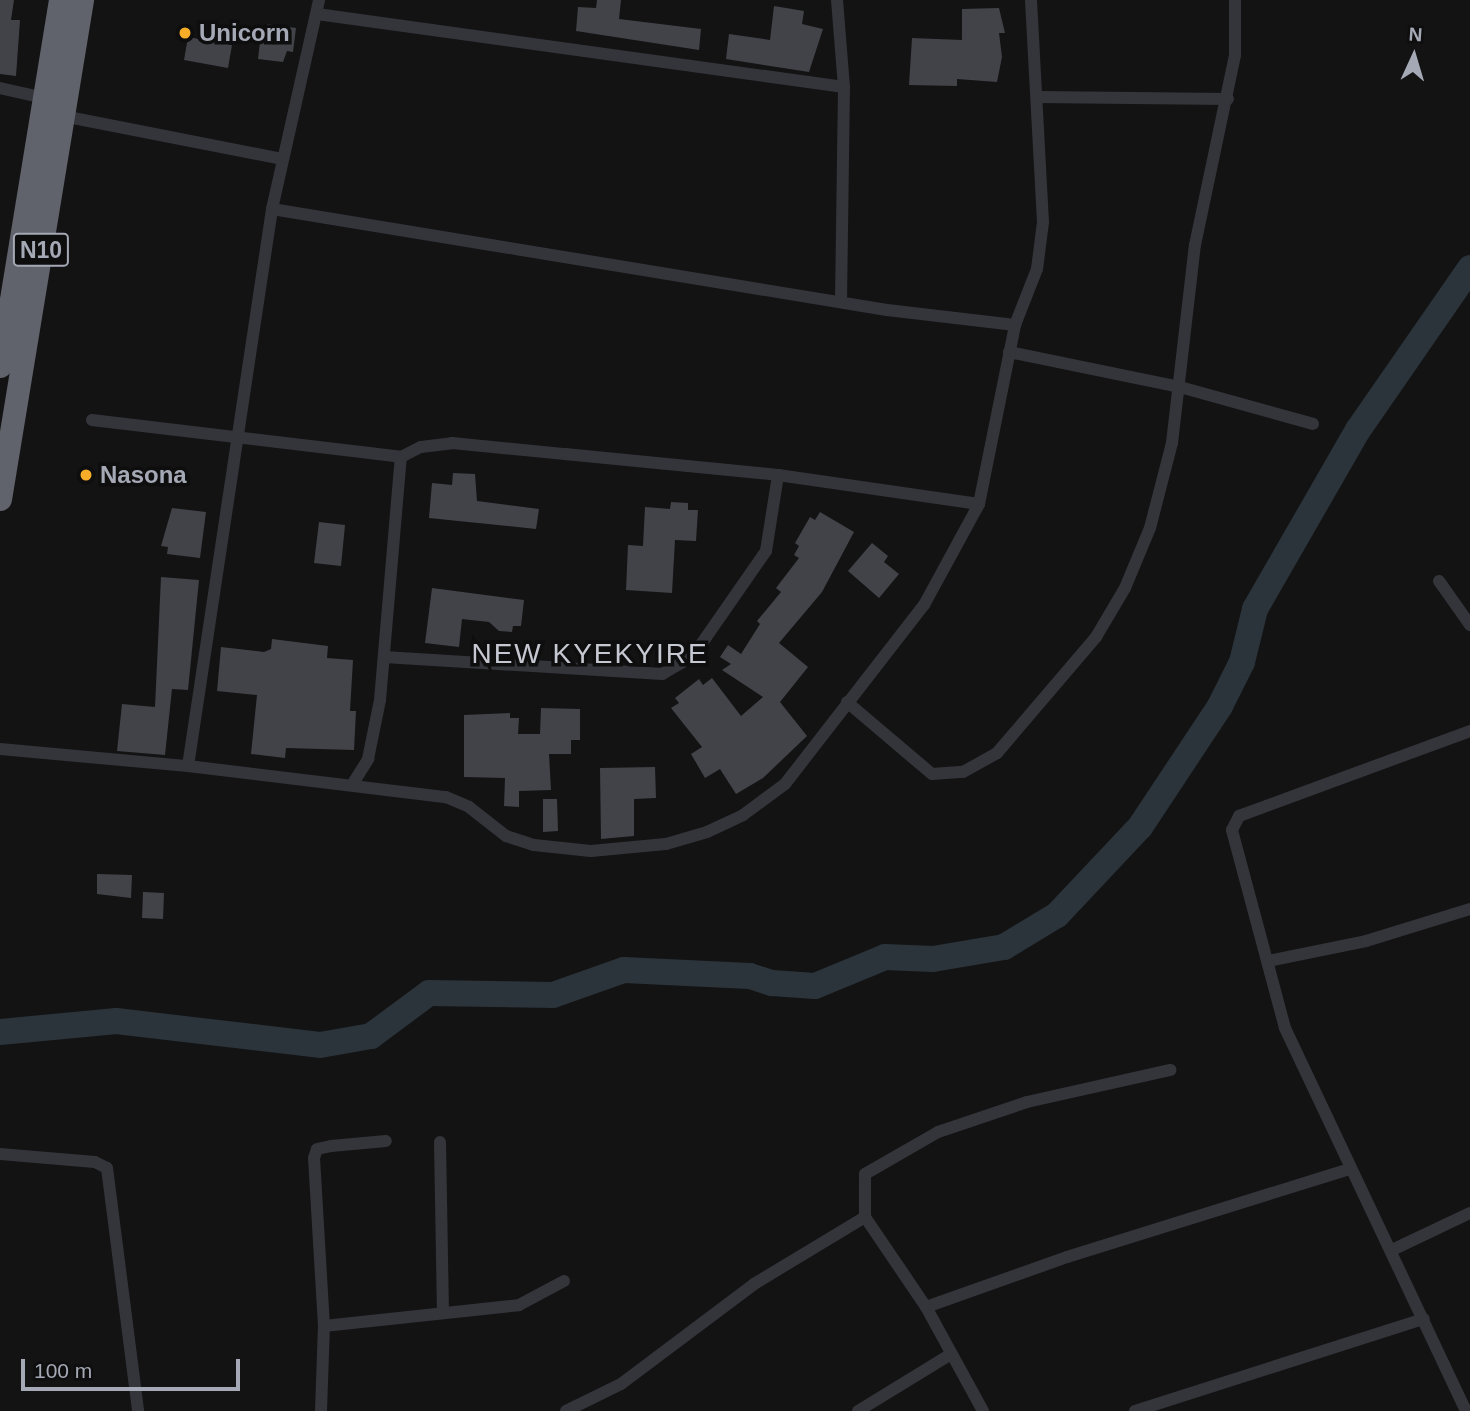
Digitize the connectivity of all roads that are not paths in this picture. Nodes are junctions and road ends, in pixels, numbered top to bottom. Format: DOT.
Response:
graph roads {
  1 [pos="60,0"];
  2 [pos="82,0"];
  3 [pos="319,0"];
  4 [pos="836,0"];
  5 [pos="1031,0"];
  6 [pos="1235,0"];
  7 [pos="317,14"];
  8 [pos="844,87"];
  9 [pos="0,89"];
  10 [pos="1038,97"];
  11 [pos="44,98"];
  12 [pos="1228,99"];
  13 [pos="63,116"];
  14 [pos="284,159"];
  15 [pos="272,209"];
  16 [pos="841,300"];
  17 [pos="1015,325"];
  18 [pos="1009,352"];
  19 [pos="0,366"];
  20 [pos="1180,387"];
  21 [pos="92,420"];
  22 [pos="1313,424"];
  23 [pos="240,437"];
  24 [pos="401,457"];
  25 [pos="778,475"];
  26 [pos="0,499"];
  27 [pos="979,504"];
  28 [pos="1439,581"];
  29 [pos="1470,625"];
  30 [pos="384,657"];
  31 [pos="847,702"];
  32 [pos="1470,731"];
  33 [pos="0,749"];
  34 [pos="188,766"];
  35 [pos="352,785"];
  36 [pos="1470,909"];
  37 [pos="1268,961"];
  38 [pos="1170,1070"];
  39 [pos="386,1140"];
  40 [pos="440,1142"];
  41 [pos="0,1154"];
  42 [pos="1350,1169"];
  43 [pos="1470,1213"];
  44 [pos="865,1217"];
  45 [pos="1392,1250"];
  46 [pos="564,1281"];
  47 [pos="926,1307"];
  48 [pos="443,1310"];
  49 [pos="1424,1319"];
  50 [pos="324,1326"];
  51 [pos="951,1354"];
  52 [pos="138,1411"];
  53 [pos="321,1411"];
  54 [pos="566,1411"];
  55 [pos="858,1411"];
  56 [pos="983,1411"];
  57 [pos="1135,1411"];
  58 [pos="1466,1411"];
  1 -- 11 [label="highway, N10"];
  2 -- 13 [label="highway, N10"];
  3 -- 7 [label="street"];
  4 -- 8 [label="street"];
  5 -- 10 [label="street"];
  6 -- 12 [label="street"];
  7 -- 8 [label="street"];
  7 -- 14 [label="street"];
  8 -- 16 [label="street"];
  9 -- 11 [label="street"];
  10 -- 12 [label="street"];
  10 -- 17 [label="street"];
  11 -- 19 [label="highway, N10"];
  12 -- 20 [label="street"];
  13 -- 14 [label="street"];
  13 -- 26 [label="highway, N10"];
  14 -- 15 [label="street"];
  15 -- 16 [label="street"];
  15 -- 23 [label="street"];
  16 -- 17 [label="street"];
  17 -- 18 [label="street"];
  18 -- 20 [label="street"];
  18 -- 27 [label="street"];
  20 -- 22 [label="street"];
  20 -- 31 [label="street"];
  21 -- 23 [label="street"];
  23 -- 24 [label="street"];
  23 -- 34 [label="street"];
  24 -- 25 [label="street"];
  24 -- 30 [label="street"];
  25 -- 27 [label="street"];
  25 -- 30 [label="street"];
  27 -- 31 [label="street"];
  28 -- 29 [label="street"];
  30 -- 35 [label="street"];
  31 -- 35 [label="street"];
  32 -- 37 [label="street"];
  33 -- 34 [label="street"];
  34 -- 35 [label="street"];
  36 -- 37 [label="street"];
  37 -- 42 [label="street"];
  38 -- 44 [label="street"];
  39 -- 50 [label="street"];
  40 -- 48 [label="street"];
  41 -- 52 [label="street"];
  42 -- 45 [label="street"];
  42 -- 47 [label="street"];
  43 -- 45 [label="street"];
  44 -- 47 [label="street"];
  44 -- 54 [label="street"];
  45 -- 49 [label="street"];
  46 -- 48 [label="street"];
  47 -- 51 [label="street"];
  48 -- 50 [label="street"];
  49 -- 57 [label="street"];
  49 -- 58 [label="street"];
  50 -- 53 [label="street"];
  51 -- 55 [label="street"];
  51 -- 56 [label="street"];
}
